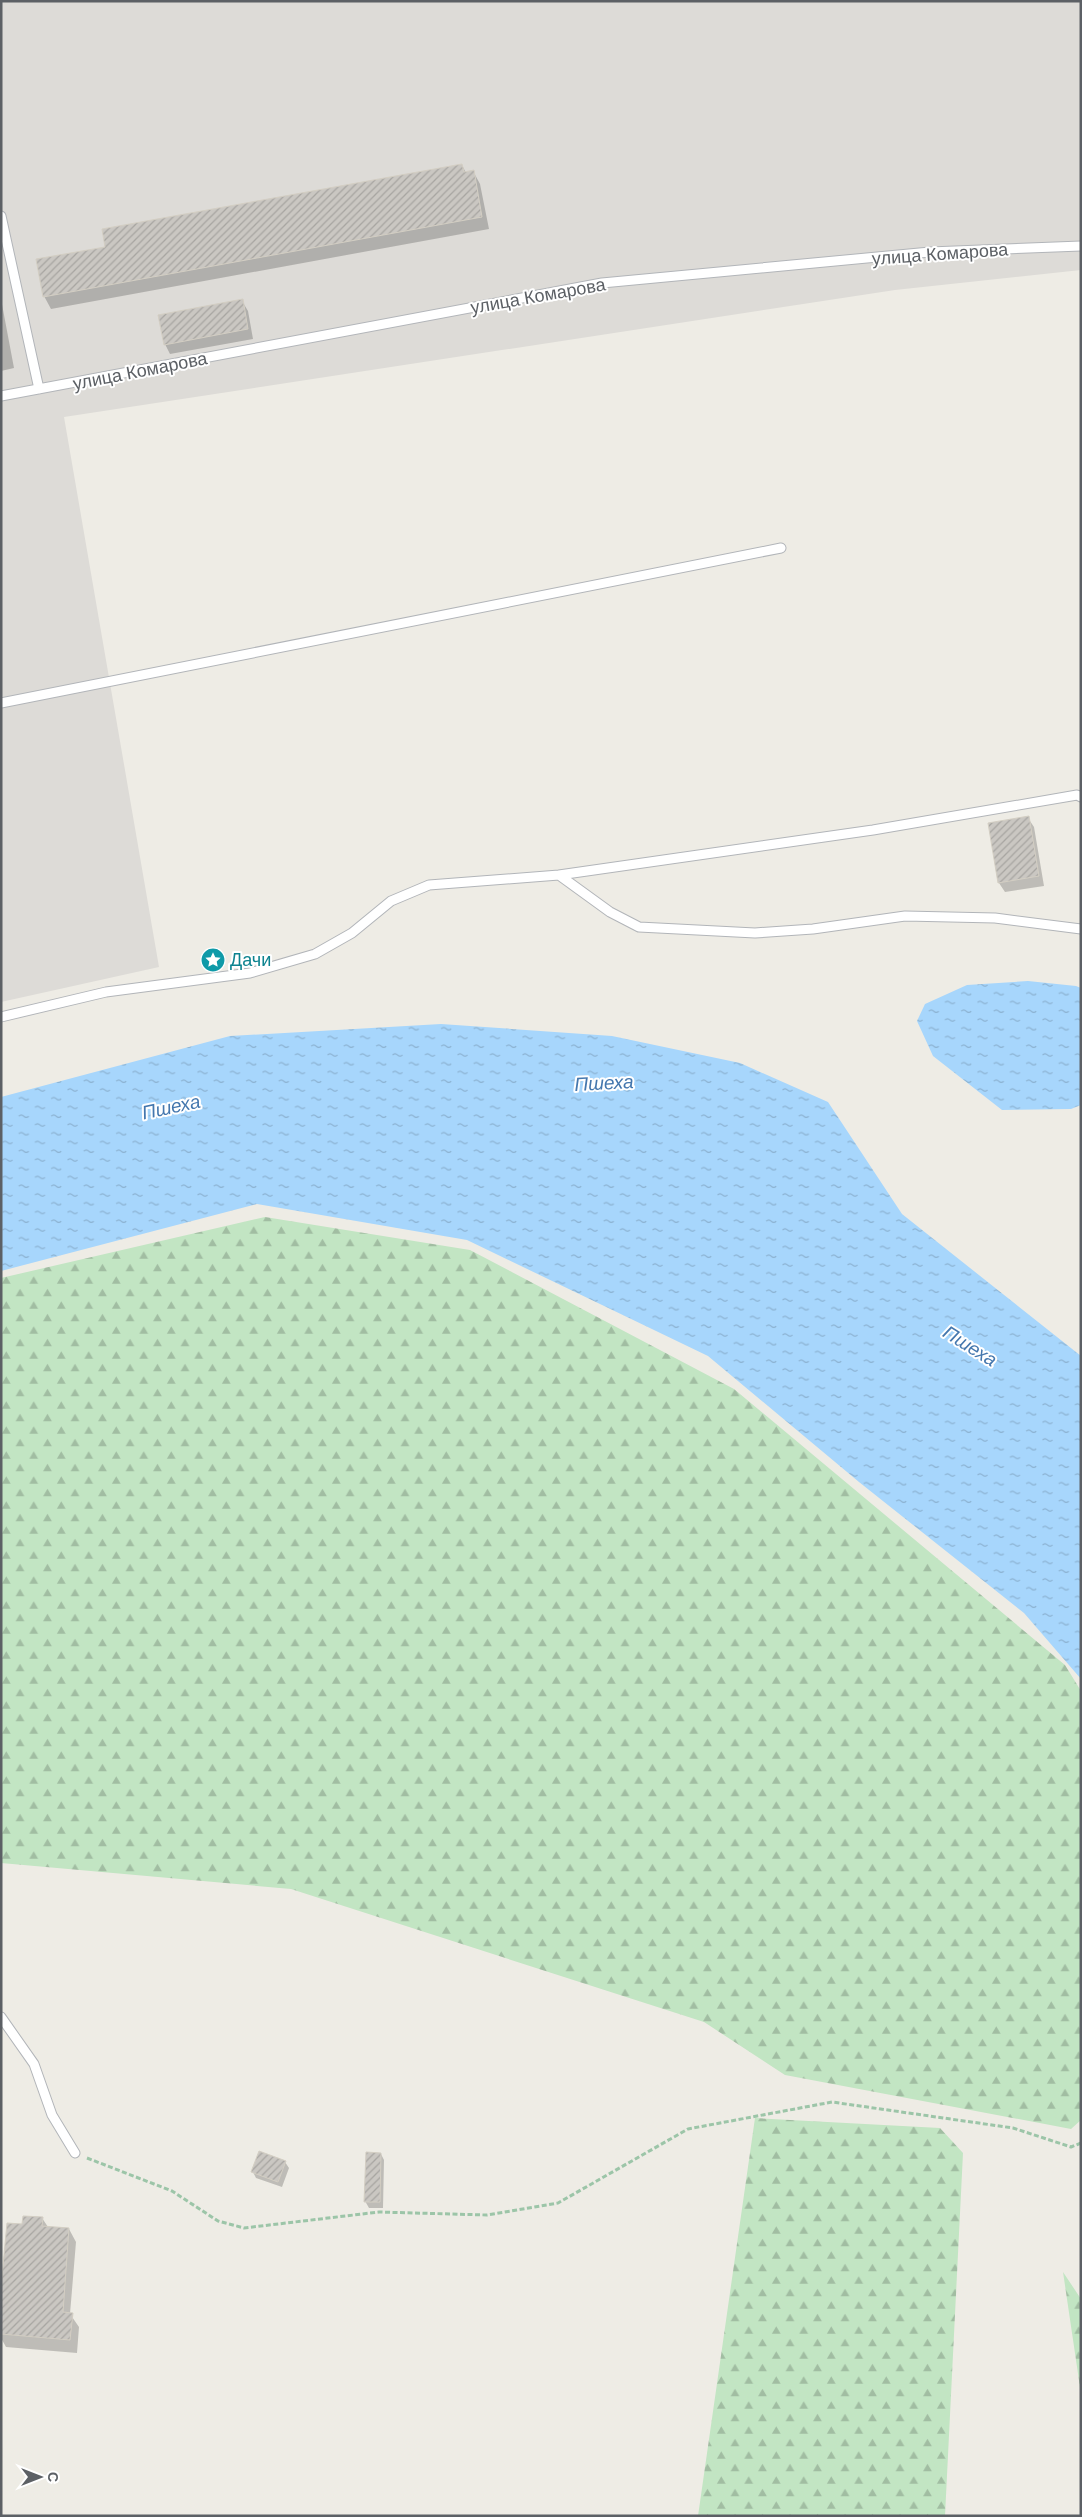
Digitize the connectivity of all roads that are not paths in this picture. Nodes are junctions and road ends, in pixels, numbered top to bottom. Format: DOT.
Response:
graph roads {
  1 [pos="1,216"];
  2 [pos="1081,246"];
  3 [pos="40,389"];
  4 [pos="1,396"];
  5 [pos="781,548"];
  6 [pos="1,703"];
  7 [pos="1081,797"];
  8 [pos="558,875"];
  9 [pos="1081,929"];
  10 [pos="1,1017"];
  11 [pos="1,2018"];
  12 [pos="75,2153"];
  1 -- 3 [label="lane"];
  2 -- 3 [label="lane, улица Комарова"];
  3 -- 4 [label="lane, улица Комарова"];
  5 -- 6 [label="lane"];
  7 -- 8 [label="lane"];
  8 -- 9 [label="lane"];
  8 -- 10 [label="lane"];
  11 -- 12 [label="lane"];
}
